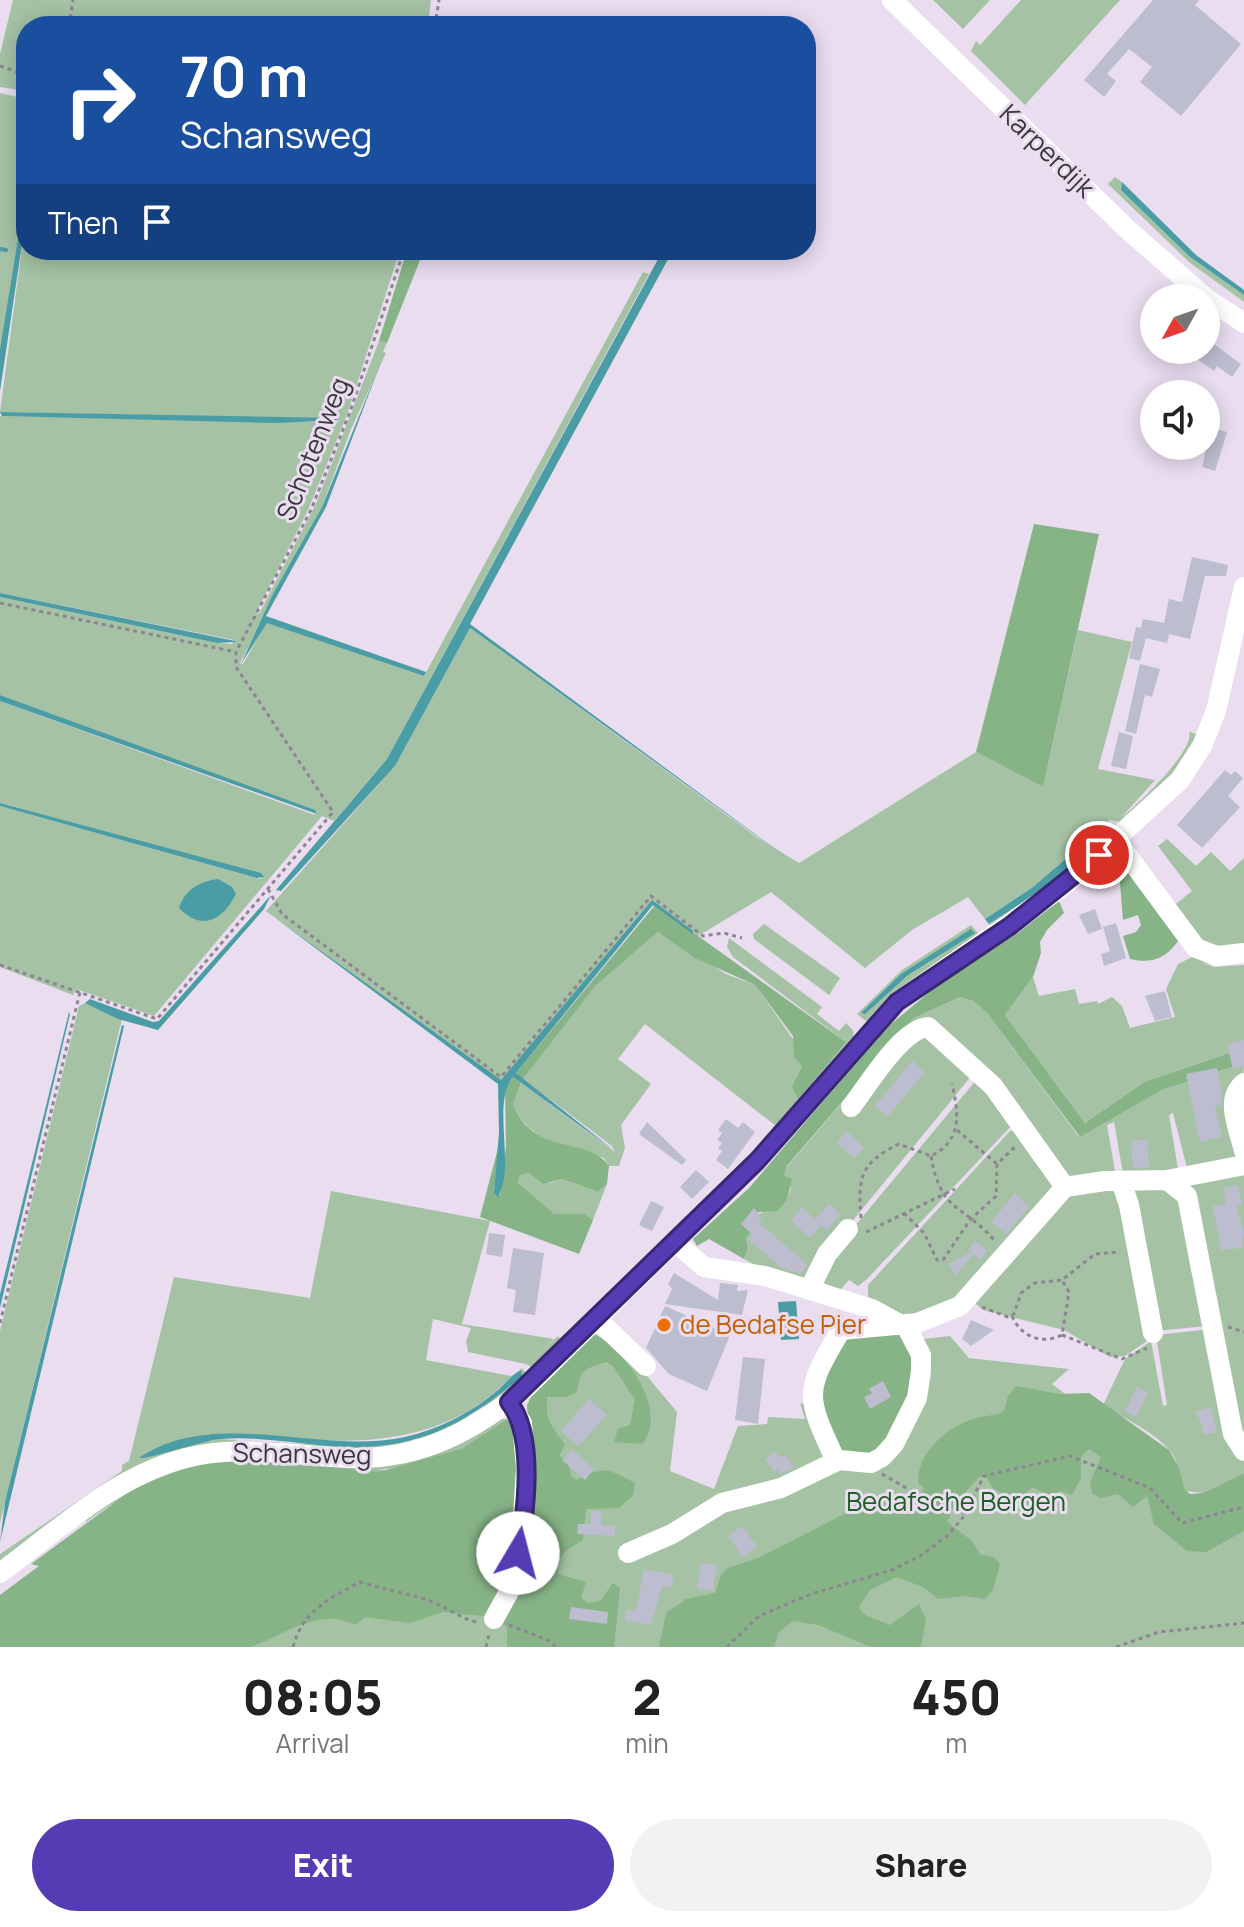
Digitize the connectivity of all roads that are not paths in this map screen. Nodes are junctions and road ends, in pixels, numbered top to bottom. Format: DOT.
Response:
graph roads {
  1 [pos="892,0"];
  2 [pos="1190,284"];
  3 [pos="1220,307"];
  4 [pos="1244,323"];
  5 [pos="1244,587"];
  6 [pos="1116,840"];
  7 [pos="1244,953"];
  8 [pos="1244,1083"];
  9 [pos="851,1107"];
  10 [pos="1244,1151"];
  11 [pos="1244,1165"];
  12 [pos="1167,1180"];
  13 [pos="1121,1181"];
  14 [pos="1065,1187"];
  15 [pos="848,1229"];
  16 [pos="675,1242"];
  17 [pos="810,1288"];
  18 [pos="597,1319"];
  19 [pos="899,1324"];
  20 [pos="1153,1333"];
  21 [pos="646,1366"];
  22 [pos="509,1402"];
  23 [pos="1244,1451"];
  24 [pos="836,1461"];
  25 [pos="628,1553"];
  26 [pos="0,1573"];
  27 [pos="494,1619"];
  1 -- 2 [label="street, Karperdijk"];
  3 -- 4 [label="street, Karperdijk"];
  5 -- 6 [label="street, Schansweg"];
  6 -- 7 [label="street"];
  6 -- 16 [label="street, Schansweg"];
  8 -- 10 [label="street"];
  9 -- 14 [label="street"];
  11 -- 12 [label="street"];
  12 -- 13 [label="street"];
  12 -- 23 [label="street"];
  13 -- 14 [label="street"];
  13 -- 20 [label="street"];
  14 -- 19 [label="street"];
  15 -- 17 [label="street"];
  16 -- 17 [label="street"];
  16 -- 18 [label="street, Schansweg"];
  17 -- 19 [label="street"];
  18 -- 21 [label="street"];
  18 -- 22 [label="street, Schansweg"];
  19 -- 24 [label="street"];
  19 -- 24 [label="street"];
  22 -- 26 [label="street, Schansweg"];
  22 -- 27 [label="street"];
  24 -- 25 [label="street"];
}
